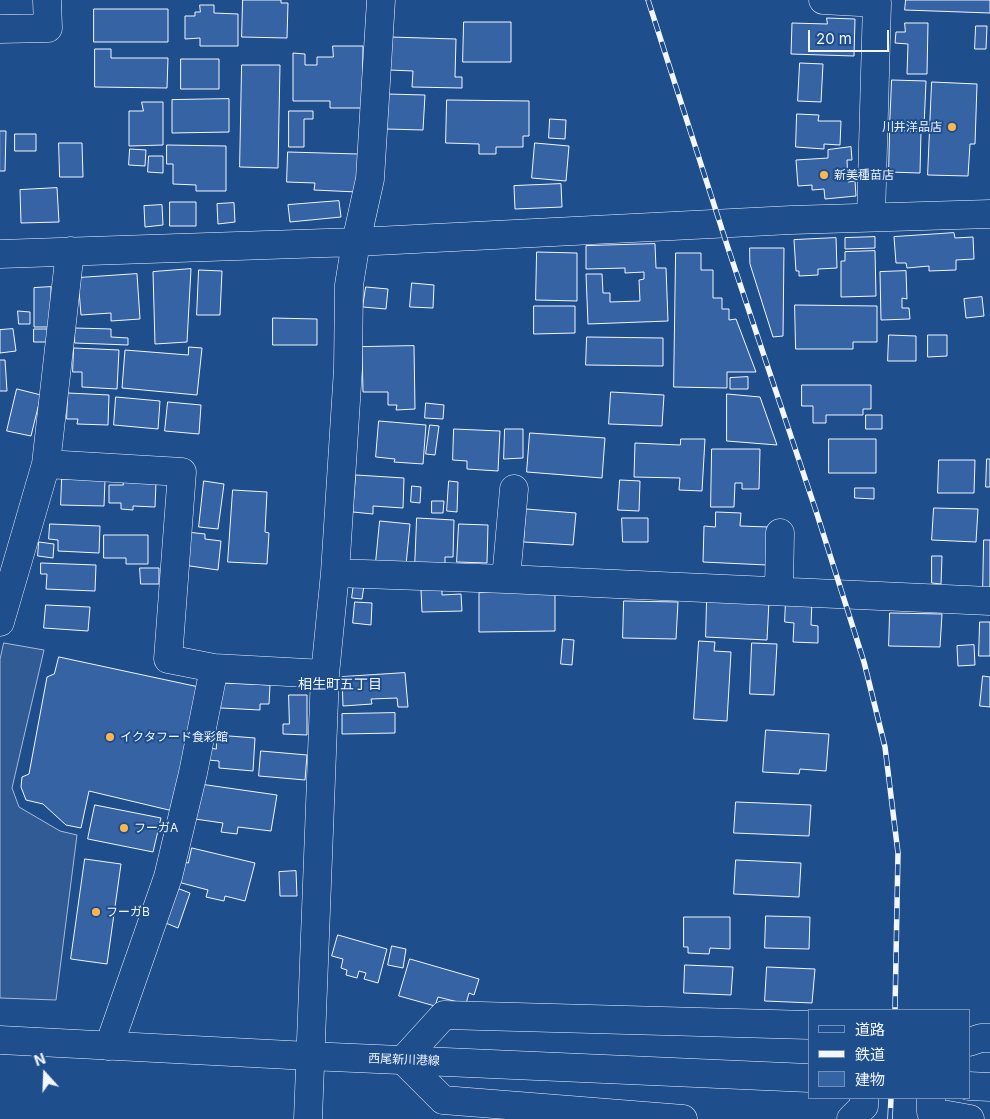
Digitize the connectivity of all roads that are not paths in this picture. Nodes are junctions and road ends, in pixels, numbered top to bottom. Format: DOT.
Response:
graph roads {
  1 [pos="47,0"];
  2 [pos="381,0"];
  3 [pos="823,0"];
  4 [pos="0,29"];
  5 [pos="990,214"];
  6 [pos="871,217"];
  7 [pos="356,242"];
  8 [pos="70,251"];
  9 [pos="0,254"];
  10 [pos="46,464"];
  11 [pos="514,489"];
  12 [pos="780,533"];
  13 [pos="335,573"];
  14 [pos="506,579"];
  15 [pos="779,590"];
  16 [pos="990,601"];
  17 [pos="0,622"];
  18 [pos="214,668"];
  19 [pos="325,674"];
  20 [pos="808,1025"];
  21 [pos="990,1038"];
  22 [pos="0,1040"];
  23 [pos="970,1042"];
  24 [pos="109,1046"];
  25 [pos="309,1056"];
  26 [pos="403,1060"];
  27 [pos="808,1078"];
  28 [pos="970,1086"];
  29 [pos="990,1087"];
  30 [pos="864,1099"];
  31 [pos="931,1099"];
  32 [pos="308,1119"];
  33 [pos="683,1119"];
  34 [pos="852,1119"];
  35 [pos="970,1119"];
  1 -- 4 [label="street"];
  2 -- 7 [label="street"];
  3 -- 6 [label="street"];
  5 -- 6 [label="street"];
  6 -- 7 [label="street"];
  7 -- 8 [label="street"];
  7 -- 13 [label="street"];
  8 -- 9 [label="street"];
  8 -- 10 [label="street"];
  10 -- 17 [label="street"];
  10 -- 18 [label="street"];
  11 -- 14 [label="street"];
  12 -- 15 [label="street"];
  13 -- 14 [label="street"];
  13 -- 19 [label="street"];
  14 -- 15 [label="street"];
  15 -- 16 [label="street"];
  18 -- 19 [label="street"];
  18 -- 24 [label="street"];
  19 -- 25 [label="street"];
  20 -- 26 [label="street"];
  21 -- 23 [label="street"];
  22 -- 24 [label="street, 西尾新川港線"];
  24 -- 25 [label="street, 西尾新川港線"];
  25 -- 26 [label="street, 西尾新川港線"];
  25 -- 32 [label="street"];
  26 -- 27 [label="street, 西尾新川港線"];
  26 -- 33 [label="street"];
  28 -- 29 [label="street"];
  30 -- 34 [label="street"];
  31 -- 35 [label="street"];
}
